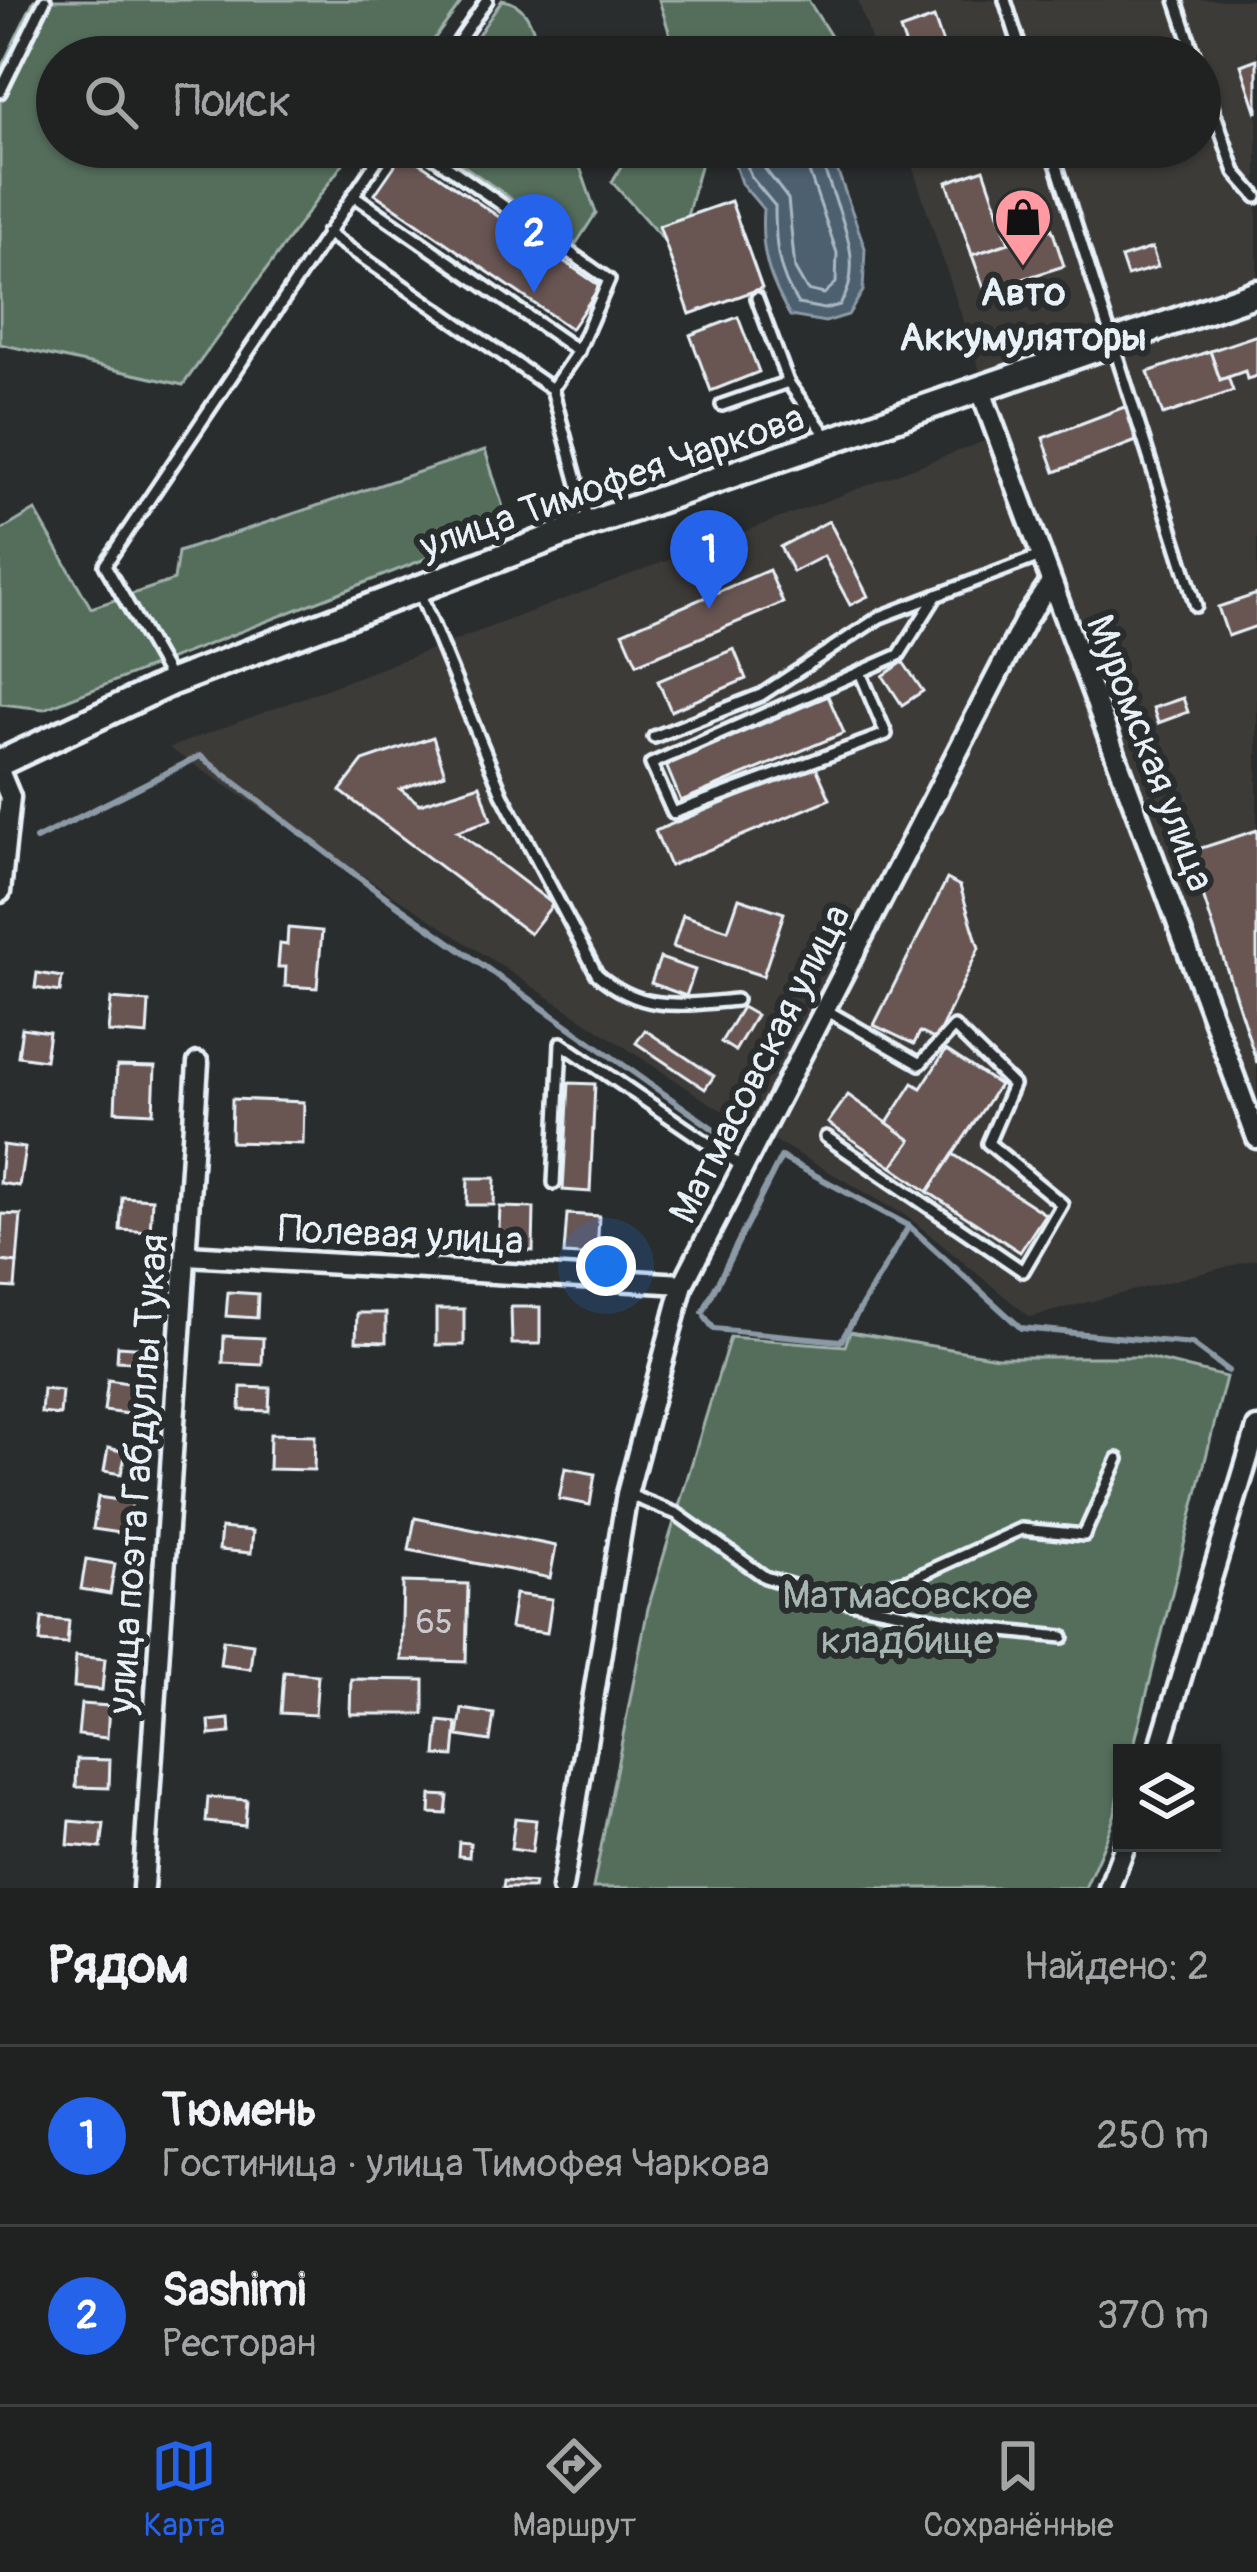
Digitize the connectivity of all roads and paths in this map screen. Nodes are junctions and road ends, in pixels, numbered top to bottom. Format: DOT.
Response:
graph roads {
  1 [pos="45,0"];
  2 [pos="487,0"];
  3 [pos="1005,0"];
  4 [pos="1175,0"];
  5 [pos="462,36"];
  6 [pos="1016,36"];
  7 [pos="1188,36"];
  8 [pos="0,92"];
  9 [pos="1221,132"];
  10 [pos="372,168"];
  11 [pos="450,168"];
  12 [pos="1058,168"];
  13 [pos="353,195"];
  14 [pos="1257,197"];
  15 [pos="327,233"];
  16 [pos="1257,293"];
  17 [pos="757,298"];
  18 [pos="1114,344"];
  19 [pos="578,351"];
  20 [pos="788,382"];
  21 [pos="552,389"];
  22 [pos="981,391"];
  23 [pos="722,405"];
  24 [pos="832,443"];
  25 [pos="589,524"];
  26 [pos="1040,556"];
  27 [pos="1050,584"];
  28 [pos="418,589"];
  29 [pos="937,595"];
  30 [pos="1196,606"];
  31 [pos="860,672"];
  32 [pos="172,682"];
  33 [pos="654,736"];
  34 [pos="0,763"];
  35 [pos="0,773"];
  36 [pos="0,892"];
  37 [pos="736,1000"];
  38 [pos="826,1010"];
  39 [pos="198,1064"];
  40 [pos="826,1137"];
  41 [pos="1257,1138"];
  42 [pos="744,1168"];
  43 [pos="554,1183"];
  44 [pos="187,1255"];
  45 [pos="683,1284"];
  46 [pos="1257,1428"];
  47 [pos="1118,1459"];
  48 [pos="627,1494"];
  49 [pos="835,1599"];
  50 [pos="1063,1637"];
  51 [pos="1161,1744"];
  52 [pos="1123,1852"];
  53 [pos="143,1888"];
  54 [pos="562,1888"];
  55 [pos="1109,1888"];
  1 -- 8 [label="lane"];
  2 -- 5 [label="lane"];
  3 -- 6 [label="lane"];
  4 -- 7 [label="lane"];
  9 -- 14 [label="lane"];
  10 -- 13 [label="lane"];
  11 -- 19 [label="lane"];
  12 -- 18 [label="lane"];
  13 -- 15 [label="lane"];
  13 -- 19 [label="lane"];
  15 -- 21 [label="lane"];
  15 -- 32 [label="lane"];
  16 -- 18 [label="main road, улица Тимофея Чаркова"];
  17 -- 20 [label="lane"];
  18 -- 22 [label="main road, улица Тимофея Чаркова"];
  18 -- 30 [label="lane"];
  19 -- 21 [label="lane"];
  20 -- 23 [label="lane"];
  20 -- 24 [label="lane"];
  21 -- 25 [label="lane"];
  22 -- 24 [label="main road, улица Тимофея Чаркова"];
  22 -- 26 [label="street, Муромская улица"];
  24 -- 25 [label="main road, улица Тимофея Чаркова"];
  25 -- 28 [label="main road, улица Тимофея Чаркова"];
  26 -- 27 [label="street, Муромская улица"];
  26 -- 29 [label="lane"];
  27 -- 38 [label="street, Матмасовская улица"];
  27 -- 41 [label="street, Муромская улица"];
  28 -- 32 [label="main road, улица Тимофея Чаркова"];
  28 -- 37 [label="lane"];
  29 -- 31 [label="lane"];
  29 -- 33 [label="lane"];
  31 -- 31 [label="lane"];
  32 -- 34 [label="main road, улица Тимофея Чаркова"];
  35 -- 36 [label="street"];
  38 -- 40 [label="lane"];
  38 -- 42 [label="street, Матмасовская улица"];
  39 -- 44 [label="street, улица поэта Габдуллы Тукая"];
  42 -- 43 [label="lane"];
  42 -- 45 [label="street, Матмасовская улица"];
  44 -- 45 [label="street, Полевая улица"];
  44 -- 53 [label="street, улица поэта Габдуллы Тукая"];
  45 -- 48 [label="street, Матмасовская улица"];
  46 -- 51 [label="street"];
  47 -- 49 [label="lane"];
  48 -- 49 [label="lane"];
  48 -- 54 [label="street, Матмасовская улица"];
  49 -- 50 [label="lane"];
  52 -- 55 [label="street"];
}
